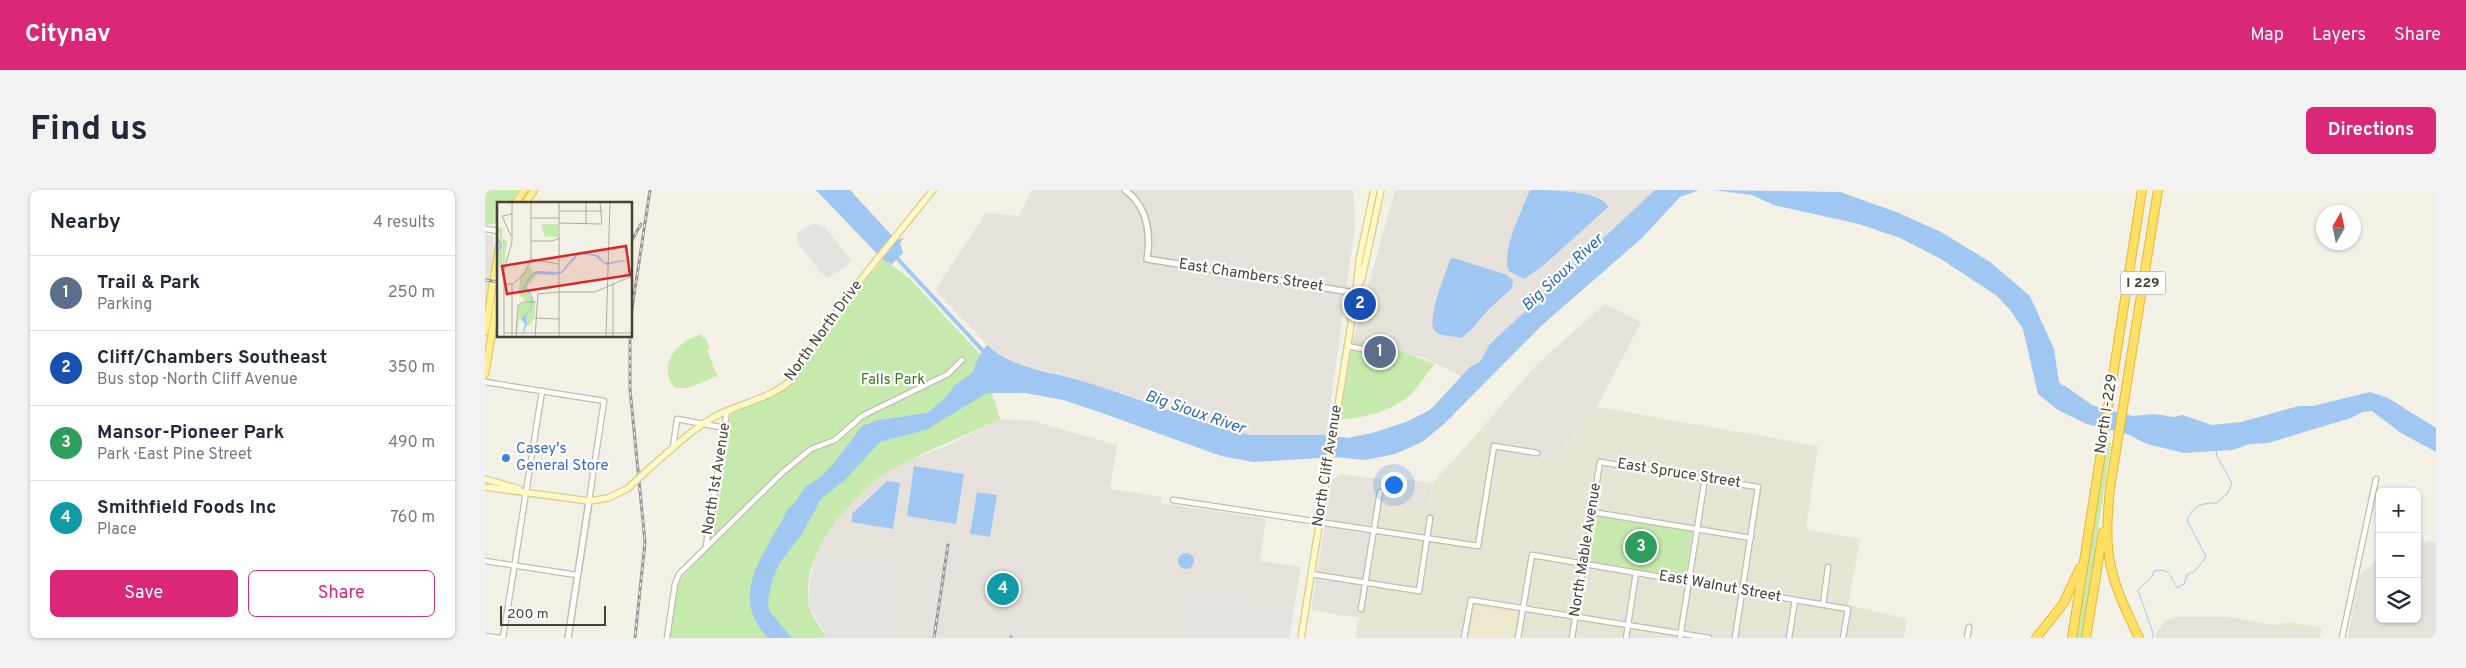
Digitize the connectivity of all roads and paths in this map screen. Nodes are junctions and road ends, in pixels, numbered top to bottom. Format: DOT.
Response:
graph roads {
  1 [pos="523,190"];
  2 [pos="533,190"];
  3 [pos="933,190"];
  4 [pos="1125,190"];
  5 [pos="1374,190"];
  6 [pos="1381,190"];
  7 [pos="2142,190"];
  8 [pos="2158,190"];
  9 [pos="516,202"];
  10 [pos="526,202"];
  11 [pos="497,260"];
  12 [pos="1356,293"];
  13 [pos="497,302"];
  14 [pos="485,332"];
  15 [pos="1347,346"];
  16 [pos="1384,353"];
  17 [pos="962,360"];
  18 [pos="485,374"];
  19 [pos="485,382"];
  20 [pos="541,391"];
  21 [pos="727,411"];
  22 [pos="703,424"];
  23 [pos="725,428"];
  24 [pos="673,448"];
  25 [pos="1537,453"];
  26 [pos="1601,462"];
  27 [pos="1705,478"];
  28 [pos="485,479"];
  29 [pos="2376,480"];
  30 [pos="485,487"];
  31 [pos="2110,488"];
  32 [pos="525,491"];
  33 [pos="1381,492"];
  34 [pos="1173,500"];
  35 [pos="589,501"];
  36 [pos="1593,512"];
  37 [pos="1430,518"];
  38 [pos="1319,522"];
  39 [pos="2089,527"];
  40 [pos="1697,529"];
  41 [pos="1374,531"];
  42 [pos="1751,538"];
  43 [pos="1427,539"];
  44 [pos="706,548"];
  45 [pos="485,561"];
  46 [pos="1584,564"];
  47 [pos="514,566"];
  48 [pos="1828,567"];
  49 [pos="1636,573"];
  50 [pos="1311,574"];
  51 [pos="577,575"];
  52 [pos="1689,582"];
  53 [pos="1366,583"];
  54 [pos="1743,591"];
  55 [pos="1795,600"];
  56 [pos="1823,605"];
  57 [pos="1361,609"];
  58 [pos="1523,609"];
  59 [pos="1575,617"];
  60 [pos="1628,626"];
  61 [pos="1969,627"];
  62 [pos="485,636"];
  63 [pos="1680,636"];
  64 [pos="502,638"];
  65 [pos="568,638"];
  66 [pos="667,638"];
  67 [pos="1301,638"];
  68 [pos="1464,638"];
  69 [pos="1518,638"];
  70 [pos="1572,638"];
  71 [pos="1626,638"];
  72 [pos="1709,638"];
  73 [pos="1735,638"];
  74 [pos="1789,638"];
  75 [pos="1843,638"];
  76 [pos="1967,638"];
  77 [pos="2036,638"];
  78 [pos="2072,638"];
  79 [pos="2086,638"];
  80 [pos="2139,638"];
  81 [pos="2342,638"];
  1 -- 9 [label="main road"];
  2 -- 10 [label="main road"];
  3 -- 21 [label="main road, North North Drive"];
  4 -- 12 [label="street, East Chambers Street"];
  5 -- 12 [label="main road, North Cliff Avenue"];
  6 -- 12 [label="main road, North Cliff Avenue"];
  7 -- 39 [label="highway, North I-229 / I 229"];
  8 -- 31 [label="highway, North I-229 / I 229"];
  11 -- 14 [label="main road"];
  12 -- 15 [label="main road, North Cliff Avenue"];
  13 -- 18 [label="main road"];
  15 -- 16 [label="street"];
  15 -- 38 [label="main road, North Cliff Avenue"];
  17 -- 44 [label="street"];
  19 -- 20 [label="street"];
  20 -- 32 [label="street"];
  20 -- 35 [label="street"];
  21 -- 22 [label="main road, North North Drive"];
  21 -- 23 [label="street, North 1st Avenue"];
  22 -- 23 [label="street"];
  22 -- 24 [label="main road, North North Drive"];
  22 -- 24 [label="street"];
  23 -- 44 [label="street, North 1st Avenue"];
  24 -- 35 [label="main road, North North Drive, bridge"];
  25 -- 43 [label="street"];
  26 -- 27 [label="street, East Spruce Street"];
  26 -- 36 [label="street, North Mable Avenue"];
  27 -- 40 [label="street"];
  27 -- 42 [label="street, East Spruce Street"];
  28 -- 32 [label="main road"];
  29 -- 81 [label="street"];
  30 -- 32 [label="main road"];
  31 -- 79 [label="highway, I 229"];
  31 -- 80 [label="highway"];
  32 -- 35 [label="main road"];
  32 -- 47 [label="street"];
  33 -- 41 [label="street"];
  34 -- 38 [label="street"];
  35 -- 51 [label="street"];
  36 -- 40 [label="street"];
  36 -- 46 [label="street, North Mable Avenue"];
  37 -- 43 [label="street"];
  38 -- 41 [label="street"];
  38 -- 50 [label="main road, North Cliff Avenue"];
  39 -- 77 [label="highway"];
  39 -- 78 [label="highway, North I-229 / I 229"];
  40 -- 42 [label="street"];
  40 -- 52 [label="street"];
  41 -- 43 [label="street"];
  41 -- 53 [label="street"];
  42 -- 54 [label="street"];
  43 -- 53 [label="street"];
  44 -- 66 [label="street"];
  45 -- 47 [label="street"];
  46 -- 49 [label="street, East Walnut Street"];
  46 -- 58 [label="street, East Walnut Street"];
  46 -- 59 [label="street, North Mable Avenue"];
  47 -- 51 [label="street"];
  47 -- 64 [label="street"];
  48 -- 56 [label="street"];
  49 -- 52 [label="street, East Walnut Street"];
  49 -- 60 [label="street"];
  50 -- 53 [label="street"];
  50 -- 67 [label="main road, North Cliff Avenue"];
  51 -- 65 [label="street"];
  52 -- 54 [label="street, East Walnut Street"];
  52 -- 63 [label="street"];
  53 -- 57 [label="street"];
  54 -- 55 [label="street, East Walnut Street"];
  54 -- 73 [label="street"];
  55 -- 56 [label="street, East Walnut Street"];
  55 -- 74 [label="street"];
  56 -- 75 [label="street, East Walnut Street"];
  58 -- 59 [label="street"];
  58 -- 68 [label="street"];
  58 -- 69 [label="street"];
  59 -- 60 [label="street"];
  59 -- 70 [label="street, North Mable Avenue"];
  60 -- 63 [label="street"];
  60 -- 71 [label="street"];
  61 -- 76 [label="street"];
  62 -- 64 [label="street"];
  63 -- 72 [label="street"];
}
